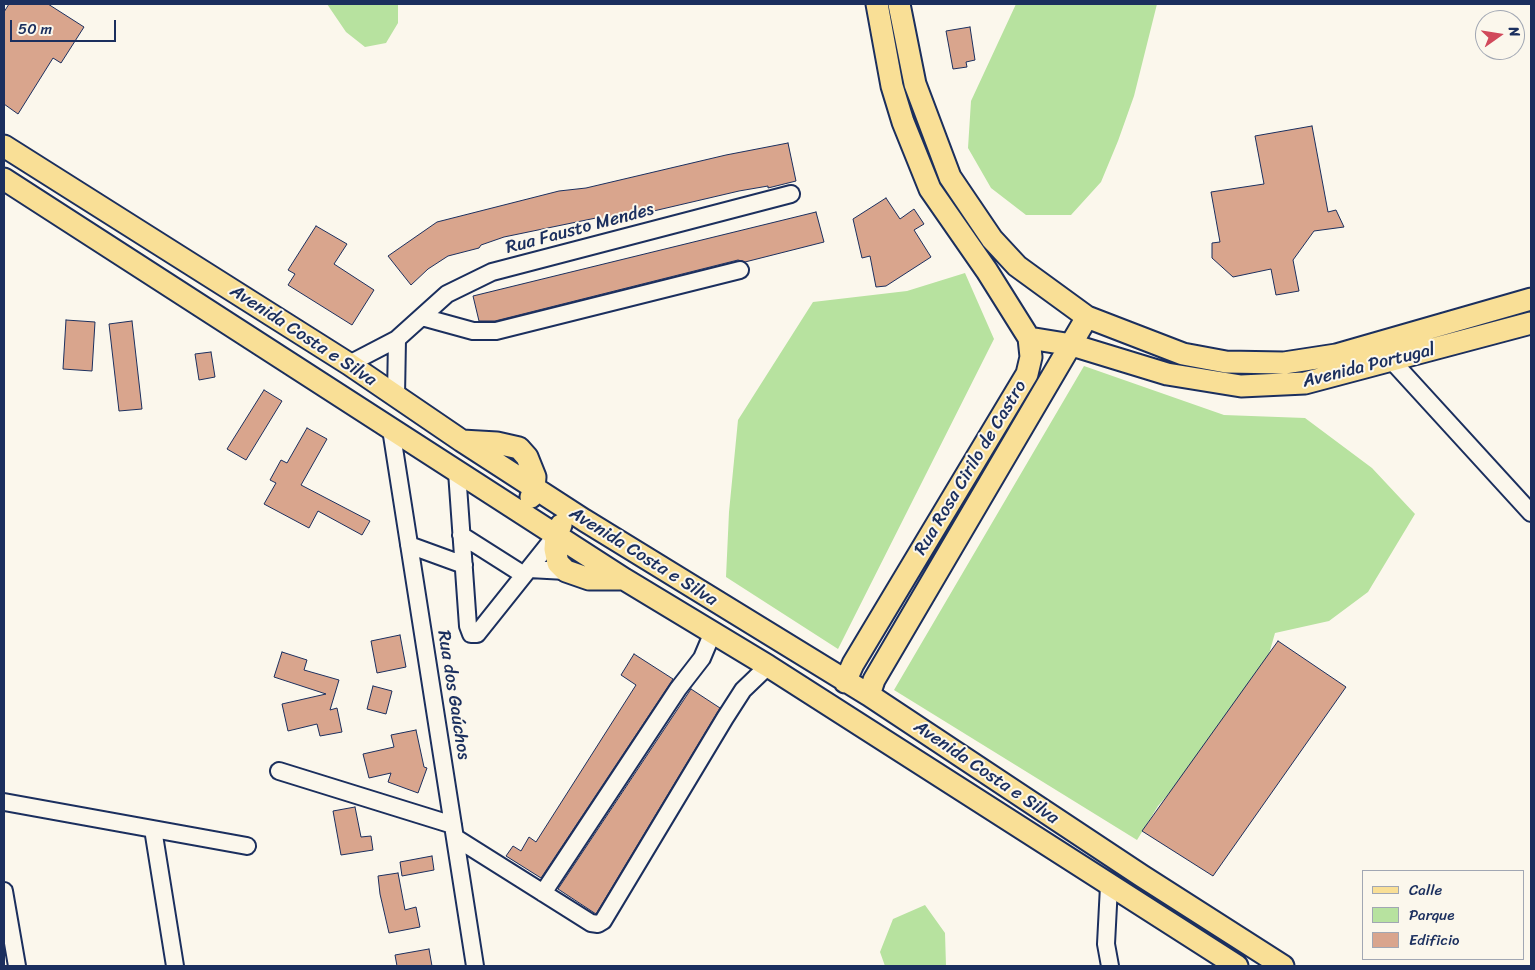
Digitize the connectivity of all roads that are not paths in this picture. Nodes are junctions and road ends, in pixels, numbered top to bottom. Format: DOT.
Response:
graph roads {
  1 [pos="889,11"];
  2 [pos="4,146"];
  3 [pos="950,177"];
  4 [pos="4,179"];
  5 [pos="930,189"];
  6 [pos="790,194"];
  7 [pos="740,270"];
  8 [pos="1531,299"];
  9 [pos="422,317"];
  10 [pos="1087,317"];
  11 [pos="1531,323"];
  12 [pos="1029,338"];
  13 [pos="397,339"];
  14 [pos="1072,345"];
  15 [pos="1393,362"];
  16 [pos="348,364"];
  17 [pos="396,396"];
  18 [pos="391,430"];
  19 [pos="457,472"];
  20 [pos="534,488"];
  21 [pos="1528,503"];
  22 [pos="511,506"];
  23 [pos="584,520"];
  24 [pos="462,535"];
  25 [pos="556,535"];
  26 [pos="409,545"];
  27 [pos="464,566"];
  28 [pos="566,571"];
  29 [pos="527,572"];
  30 [pos="624,579"];
  31 [pos="714,632"];
  32 [pos="768,666"];
  33 [pos="845,682"];
  34 [pos="869,695"];
  35 [pos="279,770"];
  36 [pos="4,802"];
  37 [pos="152,829"];
  38 [pos="454,831"];
  39 [pos="247,846"];
  40 [pos="1109,886"];
  41 [pos="4,891"];
  42 [pos="543,893"];
  43 [pos="1224,963"];
  44 [pos="17,966"];
  45 [pos="175,966"];
  46 [pos="475,966"];
  47 [pos="1110,966"];
  48 [pos="1283,966"];
  1 -- 3 [label="main road, Avenida Portugal"];
  1 -- 5 [label="main road"];
  2 -- 16 [label="main road, Avenida Costa e Silva"];
  3 -- 5 [label="main road"];
  3 -- 10 [label="main road, Avenida Portugal"];
  4 -- 18 [label="main road, Avenida Costa e Silva"];
  5 -- 12 [label="main road"];
  6 -- 9 [label="street, Rua Fausto Mendes"];
  7 -- 9 [label="street"];
  8 -- 10 [label="main road, Avenida Portugal"];
  9 -- 13 [label="street, Rua Fausto Mendes"];
  10 -- 14 [label="main road"];
  11 -- 15 [label="main road, Avenida Portugal"];
  12 -- 14 [label="main road, Avenida Portugal"];
  12 -- 33 [label="main road, Rua Rosa Cirilo de Castro"];
  13 -- 16 [label="street, Rua Fausto Mendes"];
  13 -- 17 [label="street"];
  14 -- 15 [label="main road, Avenida Portugal"];
  14 -- 34 [label="main road"];
  15 -- 21 [label="street"];
  16 -- 17 [label="main road, Avenida Costa e Silva"];
  17 -- 20 [label="main road, Avenida Costa e Silva"];
  18 -- 19 [label="main road, Avenida Costa e Silva"];
  18 -- 26 [label="street, Rua dos Gaúchos"];
  19 -- 22 [label="main road, Avenida Costa e Silva"];
  19 -- 24 [label="street"];
  20 -- 22 [label="main road"];
  20 -- 23 [label="main road, Avenida Costa e Silva"];
  22 -- 25 [label="main road, Avenida Costa e Silva"];
  23 -- 25 [label="main road"];
  23 -- 33 [label="main road, Avenida Costa e Silva"];
  24 -- 27 [label="street"];
  24 -- 29 [label="street"];
  25 -- 28 [label="main road"];
  25 -- 29 [label="street"];
  25 -- 30 [label="main road, Avenida Costa e Silva"];
  26 -- 27 [label="street"];
  26 -- 38 [label="street, Rua dos Gaúchos"];
  27 -- 29 [label="street"];
  28 -- 29 [label="street"];
  28 -- 30 [label="main road"];
  30 -- 31 [label="main road, Avenida Costa e Silva"];
  31 -- 32 [label="main road, Avenida Costa e Silva"];
  31 -- 42 [label="street"];
  32 -- 40 [label="main road, Avenida Costa e Silva"];
  32 -- 42 [label="street"];
  33 -- 34 [label="main road, Avenida Costa e Silva"];
  34 -- 48 [label="main road, Avenida Costa e Silva"];
  35 -- 38 [label="street"];
  36 -- 37 [label="street"];
  37 -- 39 [label="street"];
  37 -- 45 [label="street"];
  38 -- 42 [label="street"];
  38 -- 46 [label="street, Rua dos Gaúchos"];
  40 -- 43 [label="main road, Avenida Costa e Silva"];
  40 -- 47 [label="street"];
  41 -- 44 [label="street"];
}
